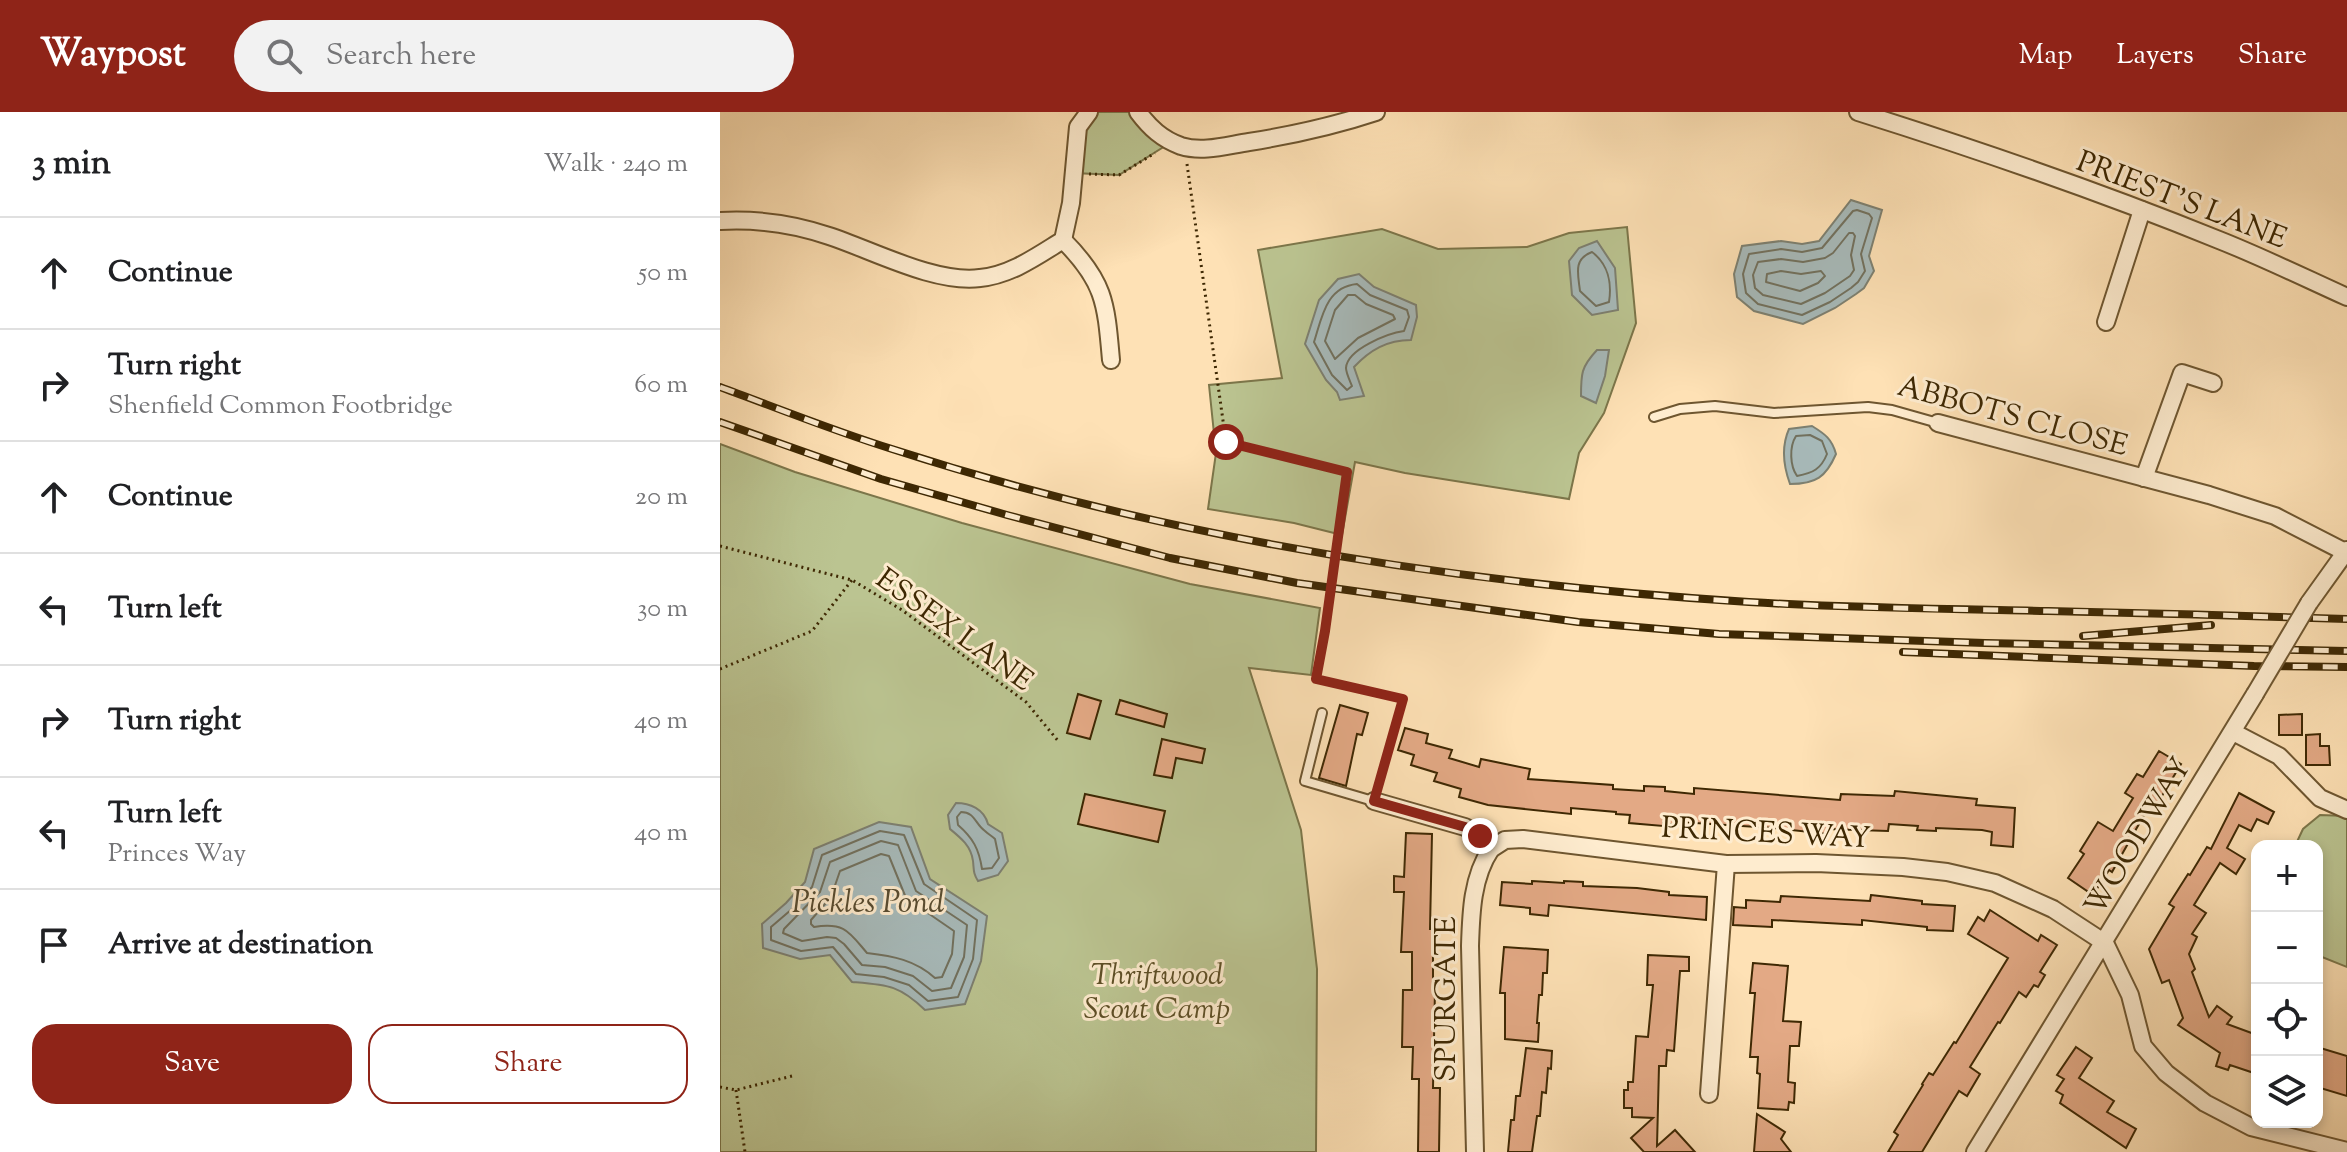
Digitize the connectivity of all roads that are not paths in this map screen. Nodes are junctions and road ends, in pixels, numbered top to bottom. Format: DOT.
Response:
graph roads {
  1 [pos="1089,112"];
  2 [pos="1138,112"];
  3 [pos="1376,112"];
  4 [pos="1858,112"];
  5 [pos="2142,210"];
  6 [pos="720,221"];
  7 [pos="1063,240"];
  8 [pos="2347,297"];
  9 [pos="2106,322"];
  10 [pos="1111,360"];
  11 [pos="2213,383"];
  12 [pos="1654,417"];
  13 [pos="1938,423"];
  14 [pos="2144,478"];
  15 [pos="2346,551"];
  16 [pos="1322,713"];
  17 [pos="2233,732"];
  18 [pos="1374,801"];
  19 [pos="2347,810"];
  20 [pos="1491,849"];
  21 [pos="1726,864"];
  22 [pos="2105,943"];
  23 [pos="1709,1094"];
  24 [pos="2347,1151"];
  25 [pos="1475,1152"];
  26 [pos="1975,1152"];
  1 -- 7 [label="street"];
  2 -- 3 [label="street"];
  4 -- 5 [label="street, PRIEST'S LANE"];
  5 -- 8 [label="street, PRIEST'S LANE"];
  5 -- 9 [label="street"];
  6 -- 7 [label="street"];
  7 -- 10 [label="street"];
  11 -- 14 [label="street"];
  12 -- 13 [label="lane, ABBOTS CLOSE"];
  13 -- 14 [label="street, ABBOTS CLOSE"];
  14 -- 15 [label="street, ABBOTS CLOSE"];
  15 -- 17 [label="street, WOODWAY, bridge"];
  16 -- 18 [label="lane"];
  17 -- 19 [label="street"];
  17 -- 22 [label="street, WOODWAY"];
  18 -- 20 [label="street"];
  20 -- 21 [label="street, PRINCES WAY"];
  20 -- 25 [label="street, SPURGATE"];
  21 -- 22 [label="street, PRINCES WAY"];
  21 -- 23 [label="street"];
  22 -- 24 [label="street"];
  22 -- 26 [label="street, WOODWAY"];
}
